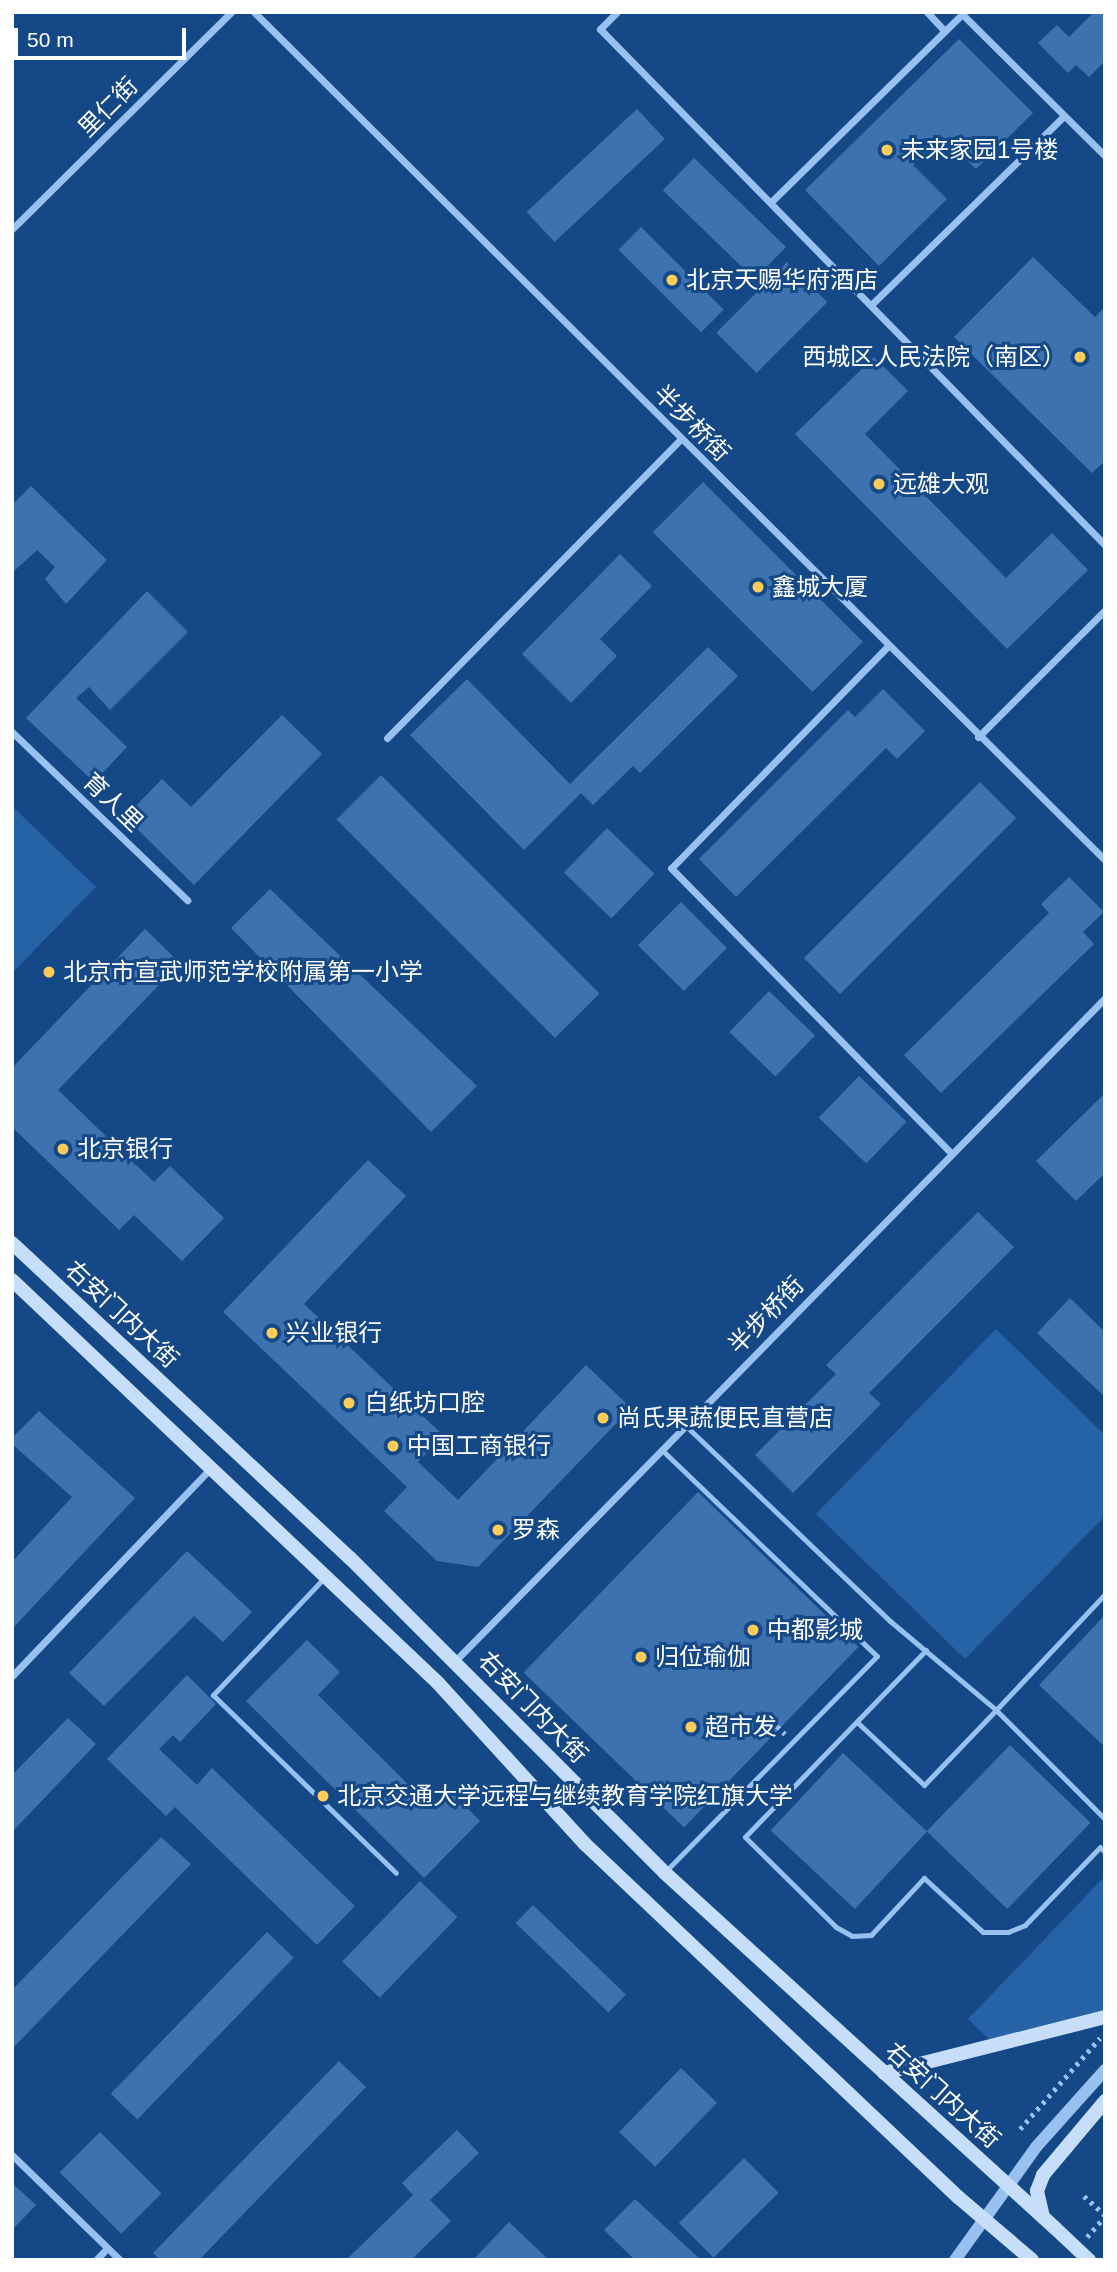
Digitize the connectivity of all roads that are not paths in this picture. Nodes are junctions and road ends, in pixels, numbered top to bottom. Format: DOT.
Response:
graph roads {
  1 [pos="231,12"];
  2 [pos="254,12"];
  3 [pos="617,12"];
  4 [pos="927,12"];
  5 [pos="945,31"];
  6 [pos="1064,116"];
  7 [pos="1105,156"];
  8 [pos="772,201"];
  9 [pos="12,229"];
  10 [pos="871,305"];
  11 [pos="681,439"];
  12 [pos="1105,545"];
  13 [pos="1105,610"];
  14 [pos="888,646"];
  15 [pos="12,732"];
  16 [pos="978,737"];
  17 [pos="387,738"];
  18 [pos="1105,860"];
  19 [pos="187,900"];
  20 [pos="1105,999"];
  21 [pos="950,1152"];
  22 [pos="12,1243"];
  23 [pos="12,1280"];
  24 [pos="686,1426"];
  25 [pos="663,1451"];
  26 [pos="212,1467"];
  27 [pos="325,1577"];
  28 [pos="1105,1594"];
  29 [pos="926,1650"];
  30 [pos="456,1660"];
  31 [pos="12,1676"];
  32 [pos="996,1710"];
  33 [pos="857,1722"];
  34 [pos="1105,1819"];
  35 [pos="1103,1847"];
  36 [pos="396,1873"];
  37 [pos="665,1873"];
  38 [pos="1105,2017"];
  39 [pos="1105,2070"];
  40 [pos="884,2073"];
  41 [pos="1105,2101"];
  42 [pos="12,2155"];
  43 [pos="1008,2185"];
  44 [pos="985,2217"];
  45 [pos="1049,2223"];
  46 [pos="107,2248"];
  47 [pos="1030,2258"];
  48 [pos="96,2260"];
  49 [pos="120,2260"];
  50 [pos="955,2260"];
  51 [pos="1088,2260"];
  1 -- 9 [label="street, 里仁街"];
  2 -- 11 [label="street, 半步桥街"];
  3 -- 8 [label="street"];
  4 -- 5 [label="street"];
  5 -- 6 [label="street"];
  5 -- 8 [label="street"];
  6 -- 7 [label="street"];
  6 -- 10 [label="street"];
  8 -- 10 [label="street"];
  10 -- 12 [label="street"];
  11 -- 14 [label="street, 半步桥街"];
  11 -- 17 [label="street"];
  13 -- 16 [label="street"];
  14 -- 16 [label="street, 半步桥街"];
  14 -- 21 [label="street"];
  15 -- 19 [label="street, 育人里"];
  16 -- 18 [label="street, 半步桥街"];
  20 -- 21 [label="street, 半步桥街"];
  21 -- 24 [label="street, 半步桥街"];
  22 -- 30 [label="main road, 右安门内大街"];
  23 -- 26 [label="main road, 右安门内大街"];
  24 -- 25 [label="street, 半步桥街"];
  24 -- 29 [label="lane"];
  25 -- 30 [label="street, 半步桥街"];
  25 -- 37 [label="lane"];
  26 -- 27 [label="main road, 右安门内大街"];
  26 -- 31 [label="street"];
  27 -- 36 [label="lane"];
  27 -- 44 [label="main road, 右安门内大街"];
  28 -- 32 [label="lane"];
  29 -- 32 [label="lane"];
  29 -- 33 [label="lane"];
  30 -- 37 [label="main road, 右安门内大街"];
  32 -- 33 [label="lane"];
  32 -- 34 [label="lane"];
  33 -- 35 [label="lane"];
  37 -- 40 [label="main road, 右安门内大街"];
  38 -- 40 [label="main road"];
  39 -- 43 [label="street"];
  40 -- 43 [label="main road, 右安门内大街"];
  41 -- 45 [label="main road"];
  42 -- 46 [label="street"];
  43 -- 44 [label="street"];
  43 -- 45 [label="main road, 右安门内大街"];
  44 -- 47 [label="main road, 右安门内大街"];
  44 -- 50 [label="street"];
  45 -- 51 [label="main road, 右安门内大街, bridge"];
  46 -- 48 [label="street"];
  46 -- 49 [label="street"];
}
